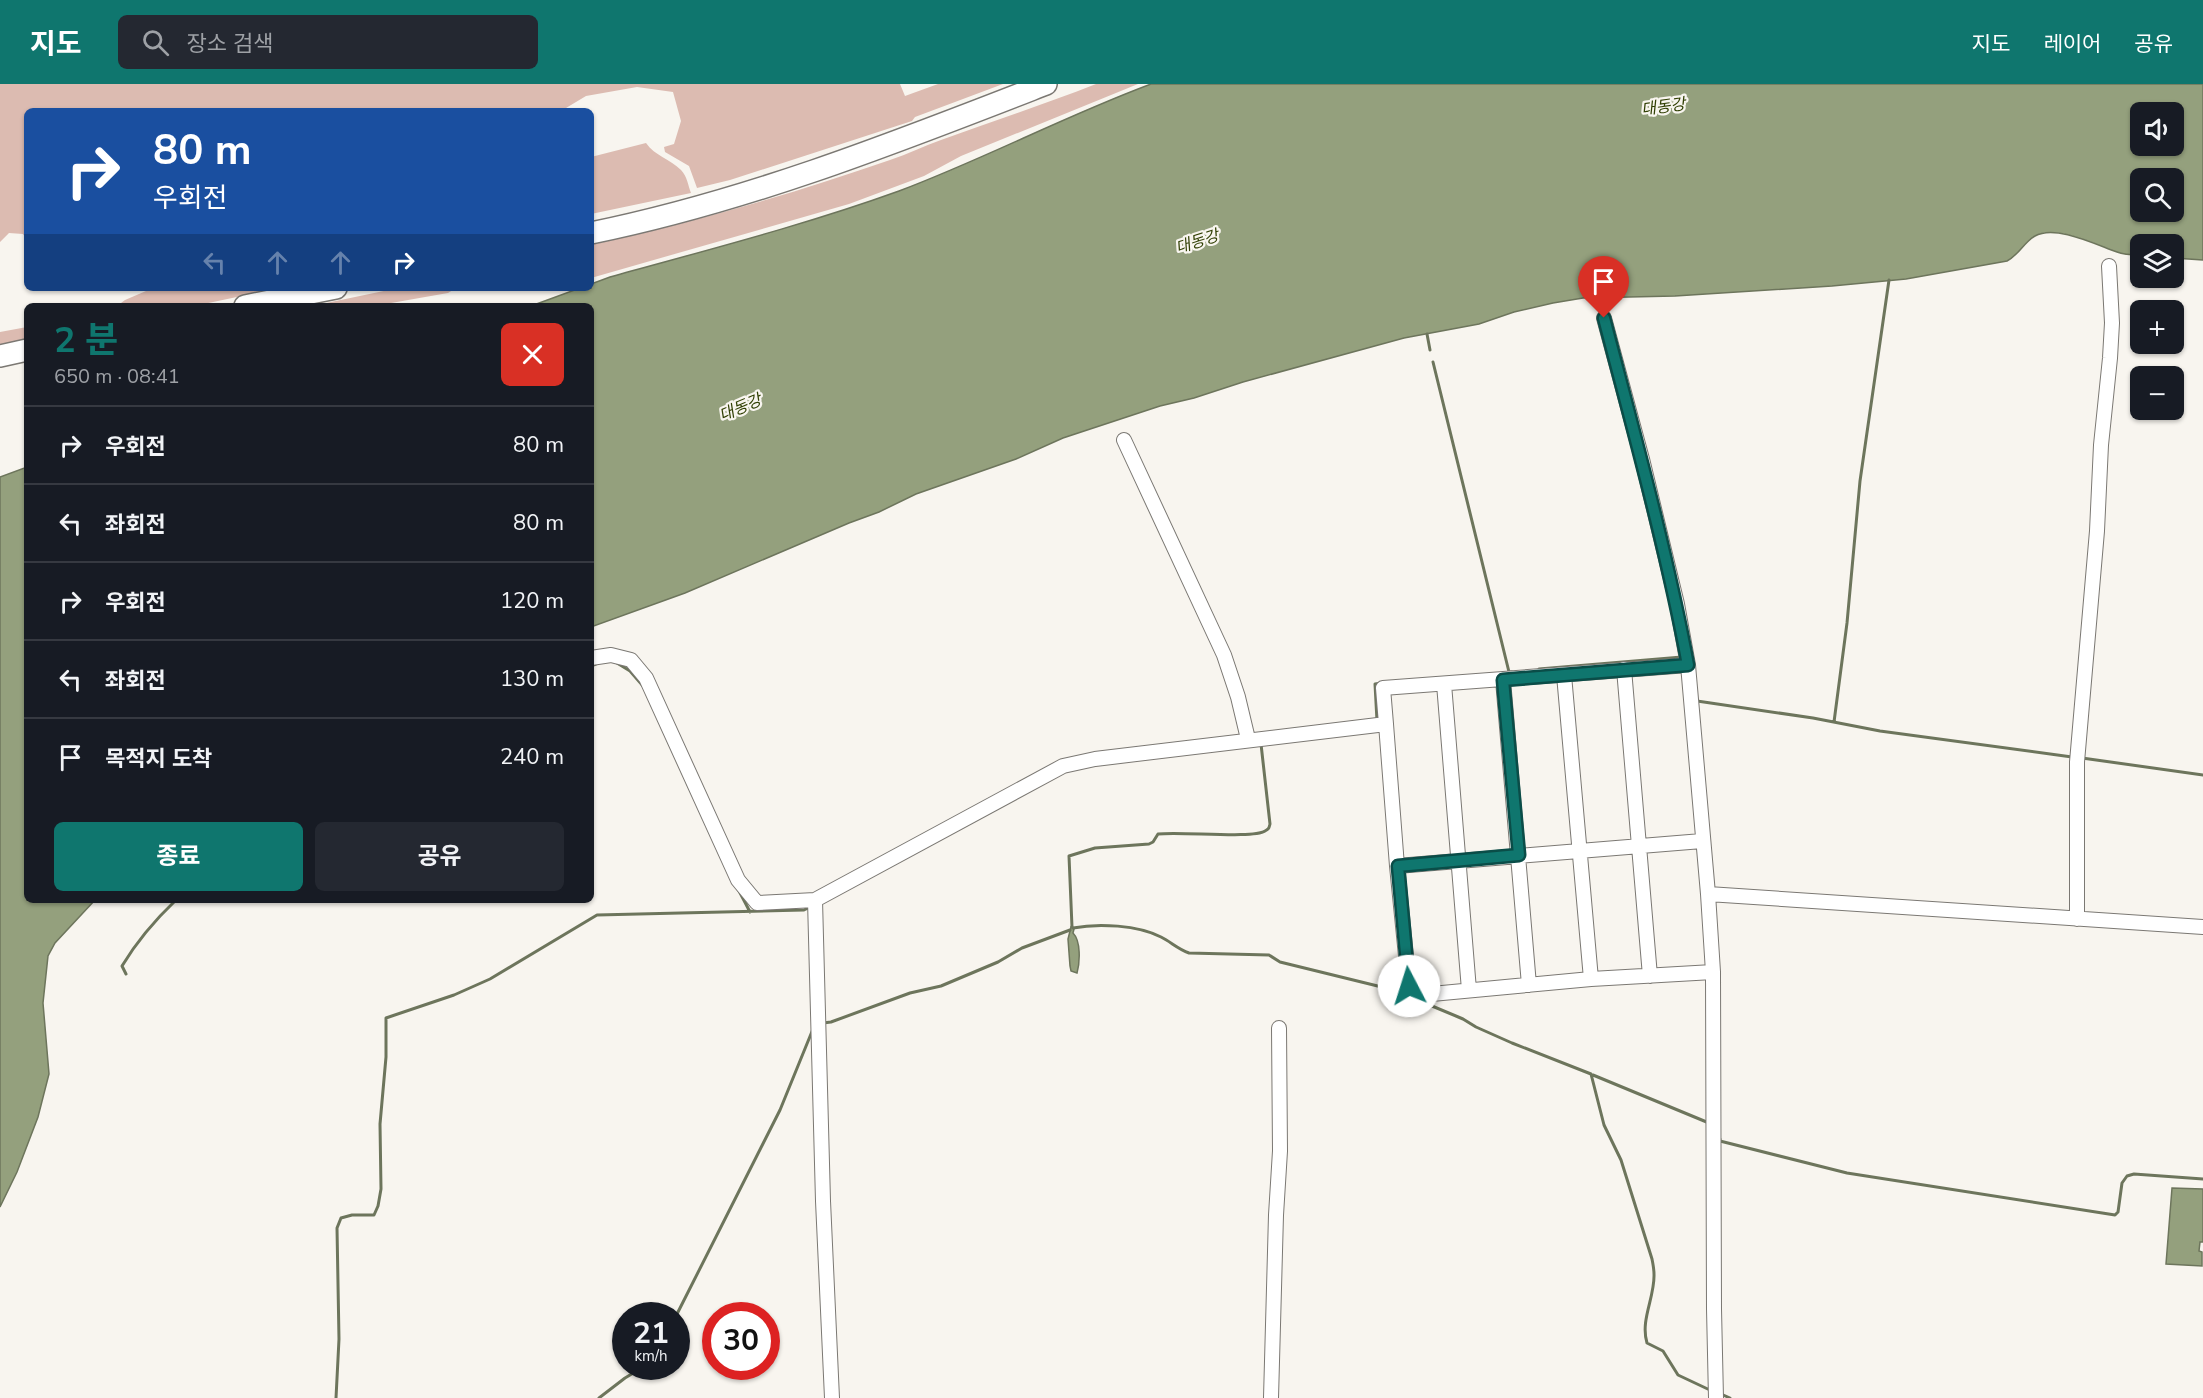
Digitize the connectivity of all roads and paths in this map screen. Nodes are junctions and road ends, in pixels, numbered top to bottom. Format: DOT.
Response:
graph roads {
  1 [pos="1046,84"];
  2 [pos="594,232"];
  3 [pos="2109,266"];
  4 [pos="321,291"];
  5 [pos="260,303"];
  6 [pos="1604,318"];
  7 [pos="24,351"];
  8 [pos="0,356"];
  9 [pos="1124,440"];
  10 [pos="594,658"];
  11 [pos="1688,665"];
  12 [pos="1624,669"];
  13 [pos="1564,675"];
  14 [pos="1503,680"];
  15 [pos="1444,684"];
  16 [pos="1386,724"];
  17 [pos="1248,740"];
  18 [pos="1702,841"];
  19 [pos="1639,846"];
  20 [pos="1579,851"];
  21 [pos="1519,855"];
  22 [pos="1459,860"];
  23 [pos="1398,866"];
  24 [pos="1708,894"];
  25 [pos="814,900"];
  26 [pos="2078,919"];
  27 [pos="2203,927"];
  28 [pos="1713,972"];
  29 [pos="1650,976"];
  30 [pos="1591,980"];
  31 [pos="1529,985"];
  32 [pos="1469,990"];
  33 [pos="1279,1028"];
  34 [pos="832,1398"];
  35 [pos="1271,1398"];
  36 [pos="1716,1398"];
  1 -- 2 [label="highway"];
  3 -- 26 [label="street"];
  4 -- 5 [label="highway"];
  6 -- 11 [label="street"];
  7 -- 8 [label="highway"];
  9 -- 17 [label="street"];
  10 -- 25 [label="street"];
  11 -- 12 [label="street"];
  11 -- 18 [label="street"];
  12 -- 13 [label="street"];
  12 -- 19 [label="street"];
  13 -- 14 [label="street"];
  13 -- 20 [label="street"];
  14 -- 15 [label="street"];
  14 -- 21 [label="street"];
  15 -- 16 [label="street"];
  15 -- 22 [label="street"];
  16 -- 17 [label="street"];
  16 -- 23 [label="street"];
  17 -- 25 [label="street"];
  18 -- 19 [label="street"];
  18 -- 24 [label="street"];
  19 -- 20 [label="street"];
  19 -- 29 [label="street"];
  20 -- 21 [label="street"];
  20 -- 30 [label="street"];
  21 -- 22 [label="street"];
  21 -- 31 [label="street"];
  22 -- 23 [label="street"];
  22 -- 32 [label="street"];
  23 -- 32 [label="street"];
  24 -- 26 [label="street"];
  24 -- 28 [label="street"];
  25 -- 34 [label="street"];
  26 -- 27 [label="street"];
  28 -- 29 [label="street"];
  28 -- 36 [label="street"];
  29 -- 30 [label="street"];
  30 -- 31 [label="street"];
  31 -- 32 [label="street"];
  33 -- 35 [label="street"];
}
